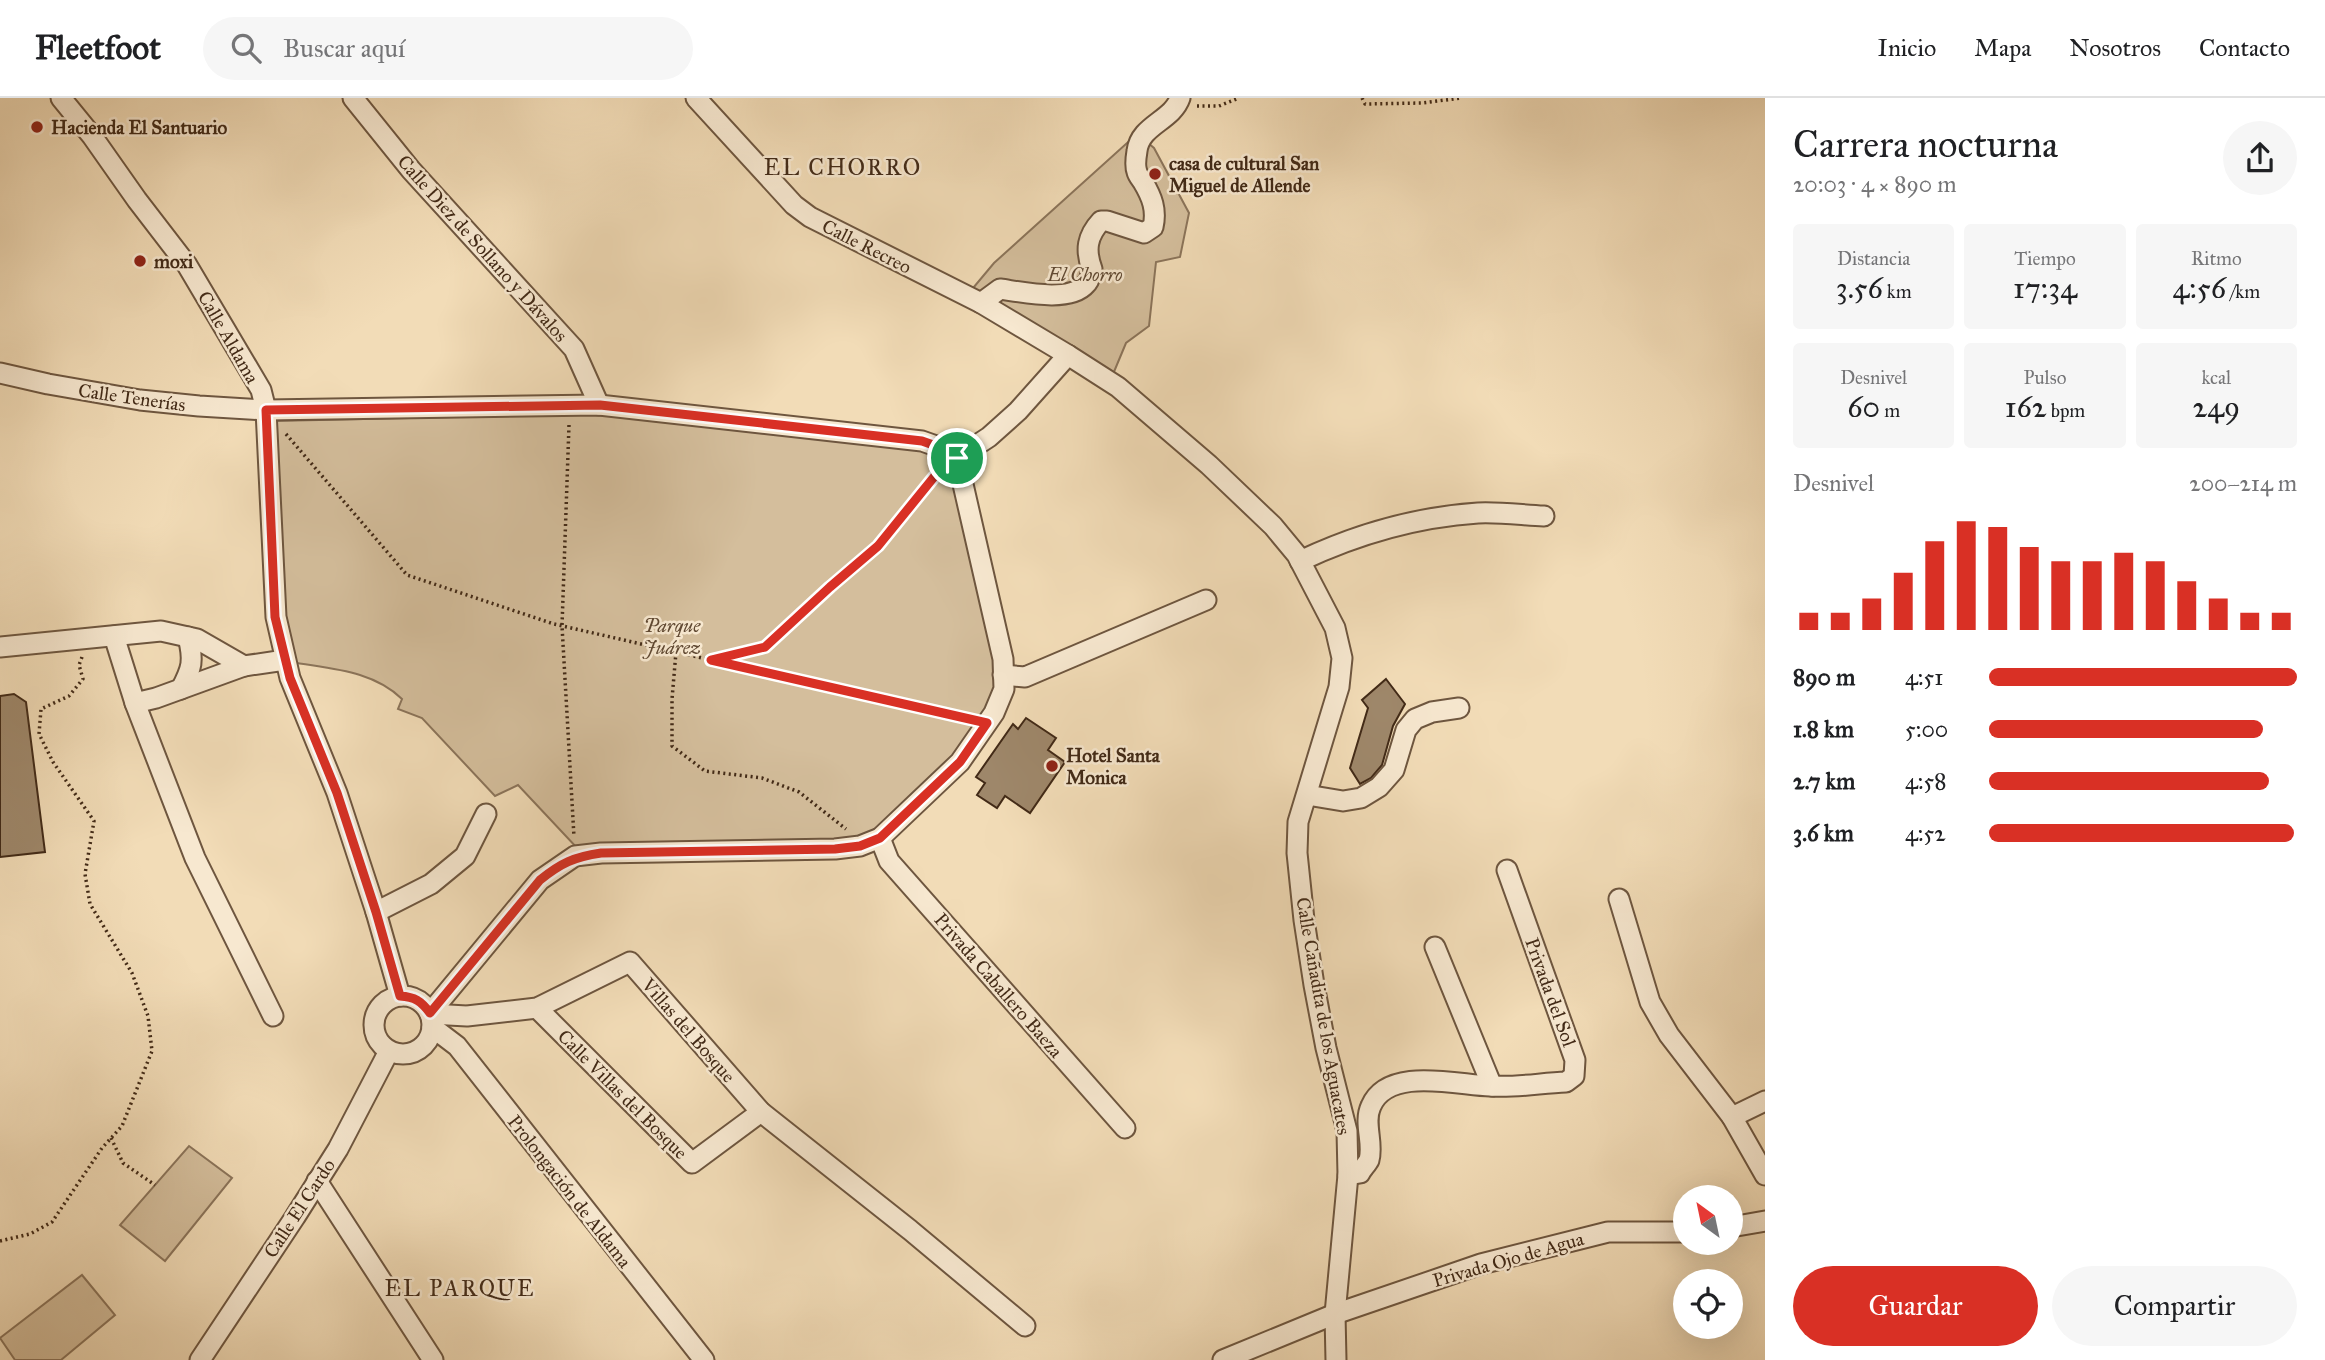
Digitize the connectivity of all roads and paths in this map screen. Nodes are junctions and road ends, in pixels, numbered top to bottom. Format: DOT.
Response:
graph roads {
  1 [pos="61,98"];
  2 [pos="353,98"];
  3 [pos="696,98"];
  4 [pos="1239,98"];
  5 [pos="1362,98"];
  6 [pos="1461,98"];
  7 [pos="1187,100"];
  8 [pos="981,303"];
  9 [pos="1068,355"];
  10 [pos="0,373"];
  11 [pos="600,405"];
  12 [pos="570,406"];
  13 [pos="266,410"];
  14 [pos="957,458"];
  15 [pos="1544,516"];
  16 [pos="1300,561"];
  17 [pos="1206,600"];
  18 [pos="562,626"];
  19 [pos="114,636"];
  20 [pos="188,637"];
  21 [pos="88,638"];
  22 [pos="0,647"];
  23 [pos="676,652"];
  24 [pos="285,660"];
  25 [pos="711,660"];
  26 [pos="244,666"];
  27 [pos="1003,675"];
  28 [pos="181,689"];
  29 [pos="135,703"];
  30 [pos="1459,708"];
  31 [pos="987,723"];
  32 [pos="1307,795"];
  33 [pos="486,814"];
  34 [pos="852,834"];
  35 [pos="880,838"];
  36 [pos="575,856"];
  37 [pos="1507,870"];
  38 [pos="1619,899"];
  39 [pos="376,912"];
  40 [pos="1435,947"];
  41 [pos="400,996"];
  42 [pos="537,1008"];
  43 [pos="274,1016"];
  44 [pos="431,1018"];
  45 [pos="389,1051"];
  46 [pos="1492,1086"];
  47 [pos="1765,1101"];
  48 [pos="761,1112"];
  49 [pos="1732,1117"];
  50 [pos="1125,1128"];
  51 [pos="111,1138"];
  52 [pos="1348,1175"];
  53 [pos="1765,1175"];
  54 [pos="317,1181"];
  55 [pos="155,1185"];
  56 [pos="1765,1221"];
  57 [pos="1743,1225"];
  58 [pos="1673,1232"];
  59 [pos="0,1241"];
  60 [pos="1335,1314"];
  61 [pos="1025,1326"];
  62 [pos="200,1360"];
  63 [pos="433,1360"];
  64 [pos="704,1360"];
  65 [pos="1223,1360"];
  66 [pos="1336,1360"];
  1 -- 13 [label="street, Calle Aldama"];
  2 -- 11 [label="street, Calle Diez de Sollano y Dávalos"];
  3 -- 8 [label="street, Calle Recreo"];
  4 -- 7 [label="path"];
  5 -- 6 [label="path"];
  7 -- 8 [label="street"];
  8 -- 9 [label="street, Calle Recreo"];
  9 -- 14 [label="street"];
  9 -- 16 [label="street, Calle Cañadita de los Aguacates"];
  10 -- 13 [label="street, Calle Tenerías"];
  11 -- 12 [label="street, Calle Tenerías"];
  11 -- 14 [label="street, Calle Tenerías"];
  12 -- 13 [label="street, Calle Tenerías"];
  12 -- 18 [label="path"];
  13 -- 18 [label="path"];
  13 -- 24 [label="street, Calle Aldama"];
  14 -- 25 [label="path"];
  14 -- 27 [label="street"];
  15 -- 16 [label="street"];
  16 -- 32 [label="street, Calle Cañadita de los Aguacates"];
  17 -- 27 [label="street"];
  18 -- 23 [label="path"];
  18 -- 36 [label="path"];
  19 -- 20 [label="street"];
  19 -- 21 [label="street"];
  19 -- 29 [label="street"];
  20 -- 26 [label="street"];
  20 -- 28 [label="street"];
  21 -- 22 [label="street"];
  21 -- 51 [label="path"];
  23 -- 25 [label="path"];
  23 -- 34 [label="path"];
  24 -- 26 [label="street"];
  24 -- 39 [label="street, Calle Aldama"];
  25 -- 31 [label="path"];
  26 -- 28 [label="street"];
  27 -- 31 [label="street"];
  28 -- 29 [label="street"];
  29 -- 43 [label="street"];
  30 -- 32 [label="street"];
  31 -- 35 [label="street"];
  32 -- 52 [label="street, Calle Cañadita de los Aguacates"];
  33 -- 39 [label="street"];
  35 -- 36 [label="street"];
  35 -- 50 [label="street, Privada Caballero Baeza"];
  36 -- 44 [label="street"];
  37 -- 46 [label="street, Privada del Sol"];
  38 -- 49 [label="street"];
  39 -- 41 [label="street, Calle Aldama"];
  40 -- 46 [label="street"];
  41 -- 44 [label="street"];
  41 -- 45 [label="street"];
  42 -- 44 [label="street"];
  42 -- 48 [label="street, Villas del Bosque"];
  42 -- 48 [label="street, Calle Villas del Bosque"];
  44 -- 45 [label="street"];
  44 -- 64 [label="street, Prolongación de Aldama"];
  45 -- 54 [label="street, Calle El Cardo"];
  46 -- 52 [label="street, Privada del Sol"];
  47 -- 49 [label="street"];
  48 -- 61 [label="street"];
  49 -- 53 [label="street"];
  51 -- 55 [label="path"];
  51 -- 59 [label="path"];
  52 -- 60 [label="street, Calle Cañadita de los Aguacates"];
  54 -- 62 [label="street, Calle El Cardo"];
  54 -- 63 [label="street"];
  56 -- 57 [label="street"];
  58 -- 60 [label="street, Privada Ojo de Agua"];
  60 -- 65 [label="street, Privada Ojo de Agua"];
  60 -- 66 [label="street, Calle Cañadita de los Aguacates"];
}
